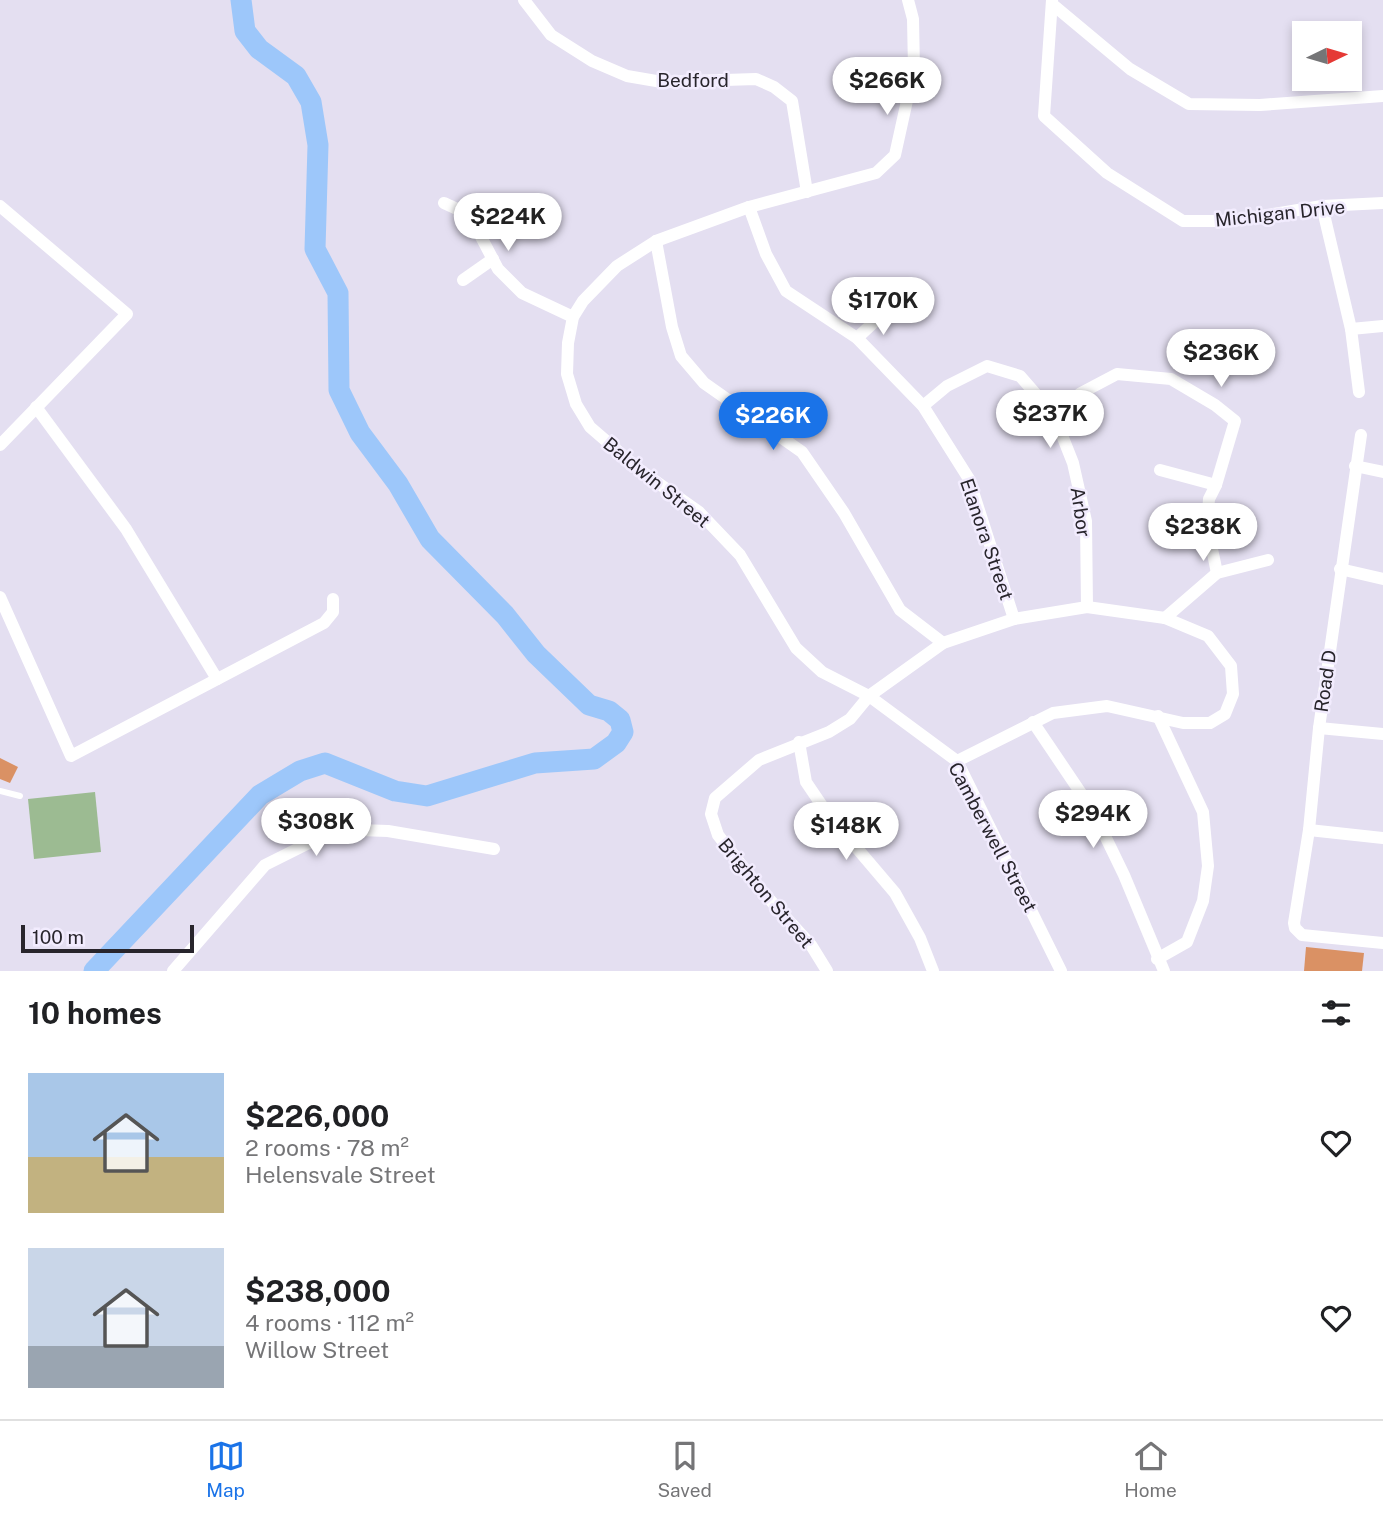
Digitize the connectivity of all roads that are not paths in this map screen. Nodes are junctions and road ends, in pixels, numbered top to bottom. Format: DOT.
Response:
graph roads {
  1 [pos="524,0"];
  2 [pos="908,0"];
  3 [pos="1052,2"];
  4 [pos="1383,96"];
  5 [pos="807,192"];
  6 [pos="444,203"];
  7 [pos="1383,203"];
  8 [pos="0,206"];
  9 [pos="1322,206"];
  10 [pos="749,207"];
  11 [pos="656,241"];
  12 [pos="493,259"];
  13 [pos="463,280"];
  14 [pos="886,311"];
  15 [pos="573,317"];
  16 [pos="1383,326"];
  17 [pos="1351,329"];
  18 [pos="857,338"];
  19 [pos="1359,389"];
  20 [pos="923,406"];
  21 [pos="36,408"];
  22 [pos="1054,415"];
  23 [pos="1360,435"];
  24 [pos="0,445"];
  25 [pos="1355,467"];
  26 [pos="1160,470"];
  27 [pos="1383,472"];
  28 [pos="1216,485"];
  29 [pos="1268,560"];
  30 [pos="1340,569"];
  31 [pos="1217,573"];
  32 [pos="1383,579"];
  33 [pos="0,597"];
  34 [pos="333,599"];
  35 [pos="1087,607"];
  36 [pos="1014,618"];
  37 [pos="1165,618"];
  38 [pos="943,643"];
  39 [pos="216,680"];
  40 [pos="869,696"];
  41 [pos="1158,716"];
  42 [pos="1033,722"];
  43 [pos="1319,728"];
  44 [pos="1383,734"];
  45 [pos="799,742"];
  46 [pos="957,761"];
  47 [pos="0,791"];
  48 [pos="20,796"];
  49 [pos="1309,830"];
  50 [pos="1383,838"];
  51 [pos="494,849"];
  52 [pos="1383,943"];
  53 [pos="1157,959"];
  54 [pos="173,971"];
  55 [pos="827,971"];
  56 [pos="933,971"];
  57 [pos="1061,971"];
  58 [pos="1164,971"];
  1 -- 5 [label="street, Bedford"];
  2 -- 5 [label="street, Baldwin Street"];
  3 -- 4 [label="street"];
  3 -- 9 [label="street, Michigan Drive"];
  5 -- 10 [label="street, Baldwin Street"];
  6 -- 12 [label="street"];
  7 -- 9 [label="street, Michigan Drive"];
  8 -- 21 [label="street"];
  9 -- 17 [label="street"];
  10 -- 11 [label="street, Baldwin Street"];
  10 -- 18 [label="street, Elanora Street"];
  11 -- 15 [label="street, Baldwin Street"];
  11 -- 38 [label="street"];
  12 -- 13 [label="street"];
  12 -- 15 [label="street"];
  14 -- 18 [label="street"];
  15 -- 40 [label="street, Baldwin Street"];
  16 -- 17 [label="street"];
  17 -- 19 [label="street"];
  18 -- 20 [label="street, Elanora Street"];
  20 -- 22 [label="street, Arbor"];
  20 -- 36 [label="street, Elanora Street"];
  21 -- 24 [label="street"];
  21 -- 39 [label="street"];
  22 -- 28 [label="street"];
  22 -- 35 [label="street, Arbor"];
  23 -- 25 [label="street, Road D"];
  25 -- 27 [label="street"];
  25 -- 30 [label="street, Road D"];
  26 -- 28 [label="street"];
  28 -- 31 [label="street"];
  29 -- 31 [label="street"];
  30 -- 32 [label="street"];
  30 -- 43 [label="street, Road D"];
  31 -- 37 [label="street"];
  33 -- 39 [label="street"];
  34 -- 39 [label="street"];
  35 -- 36 [label="street"];
  35 -- 37 [label="street"];
  36 -- 38 [label="street"];
  37 -- 41 [label="street"];
  38 -- 40 [label="street"];
  40 -- 45 [label="street"];
  40 -- 46 [label="street, Camberwell Street"];
  41 -- 42 [label="street"];
  41 -- 53 [label="street"];
  42 -- 46 [label="street"];
  42 -- 53 [label="street"];
  43 -- 44 [label="street"];
  43 -- 49 [label="street, Road D"];
  45 -- 55 [label="street, Brighton Street"];
  45 -- 56 [label="street"];
  46 -- 57 [label="street, Camberwell Street"];
  47 -- 48 [label="lane"];
  49 -- 50 [label="street"];
  49 -- 52 [label="street, Road D"];
  51 -- 54 [label="street"];
  53 -- 58 [label="street"];
}
